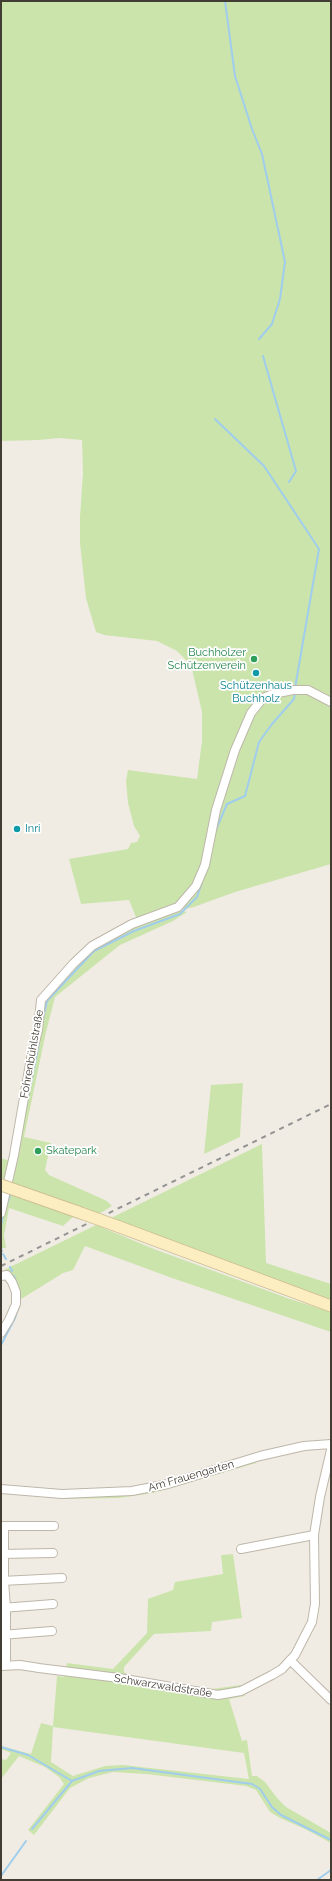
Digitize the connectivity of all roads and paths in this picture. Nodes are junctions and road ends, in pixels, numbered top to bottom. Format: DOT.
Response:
graph roads {
  1 [pos="331,702"];
  2 [pos="1,1185"];
  3 [pos="1,1213"];
  4 [pos="4,1276"];
  5 [pos="331,1306"];
  6 [pos="1,1333"];
  7 [pos="331,1444"];
  8 [pos="331,1450"];
  9 [pos="1,1489"];
  10 [pos="3,1526"];
  11 [pos="54,1526"];
  12 [pos="314,1535"];
  13 [pos="242,1549"];
  14 [pos="53,1553"];
  15 [pos="2,1554"];
  16 [pos="62,1578"];
  17 [pos="2,1581"];
  18 [pos="53,1604"];
  19 [pos="4,1608"];
  20 [pos="52,1631"];
  21 [pos="4,1635"];
  22 [pos="290,1660"];
  23 [pos="4,1665"];
  24 [pos="331,1700"];
  1 -- 3 [label="street, Fohrenbühlstraße"];
  2 -- 5 [label="main road, bridge"];
  4 -- 6 [label="street"];
  7 -- 9 [label="street, Am Frauengarten"];
  8 -- 12 [label="street, Schwarzwaldstraße"];
  10 -- 11 [label="street"];
  10 -- 15 [label="street"];
  12 -- 13 [label="street"];
  12 -- 22 [label="street, Schwarzwaldstraße"];
  14 -- 15 [label="street"];
  15 -- 17 [label="street"];
  16 -- 17 [label="street"];
  17 -- 19 [label="street"];
  18 -- 19 [label="street"];
  19 -- 21 [label="street"];
  20 -- 21 [label="street"];
  21 -- 23 [label="street"];
  22 -- 23 [label="street, Schwarzwaldstraße"];
  22 -- 24 [label="street"];
}
